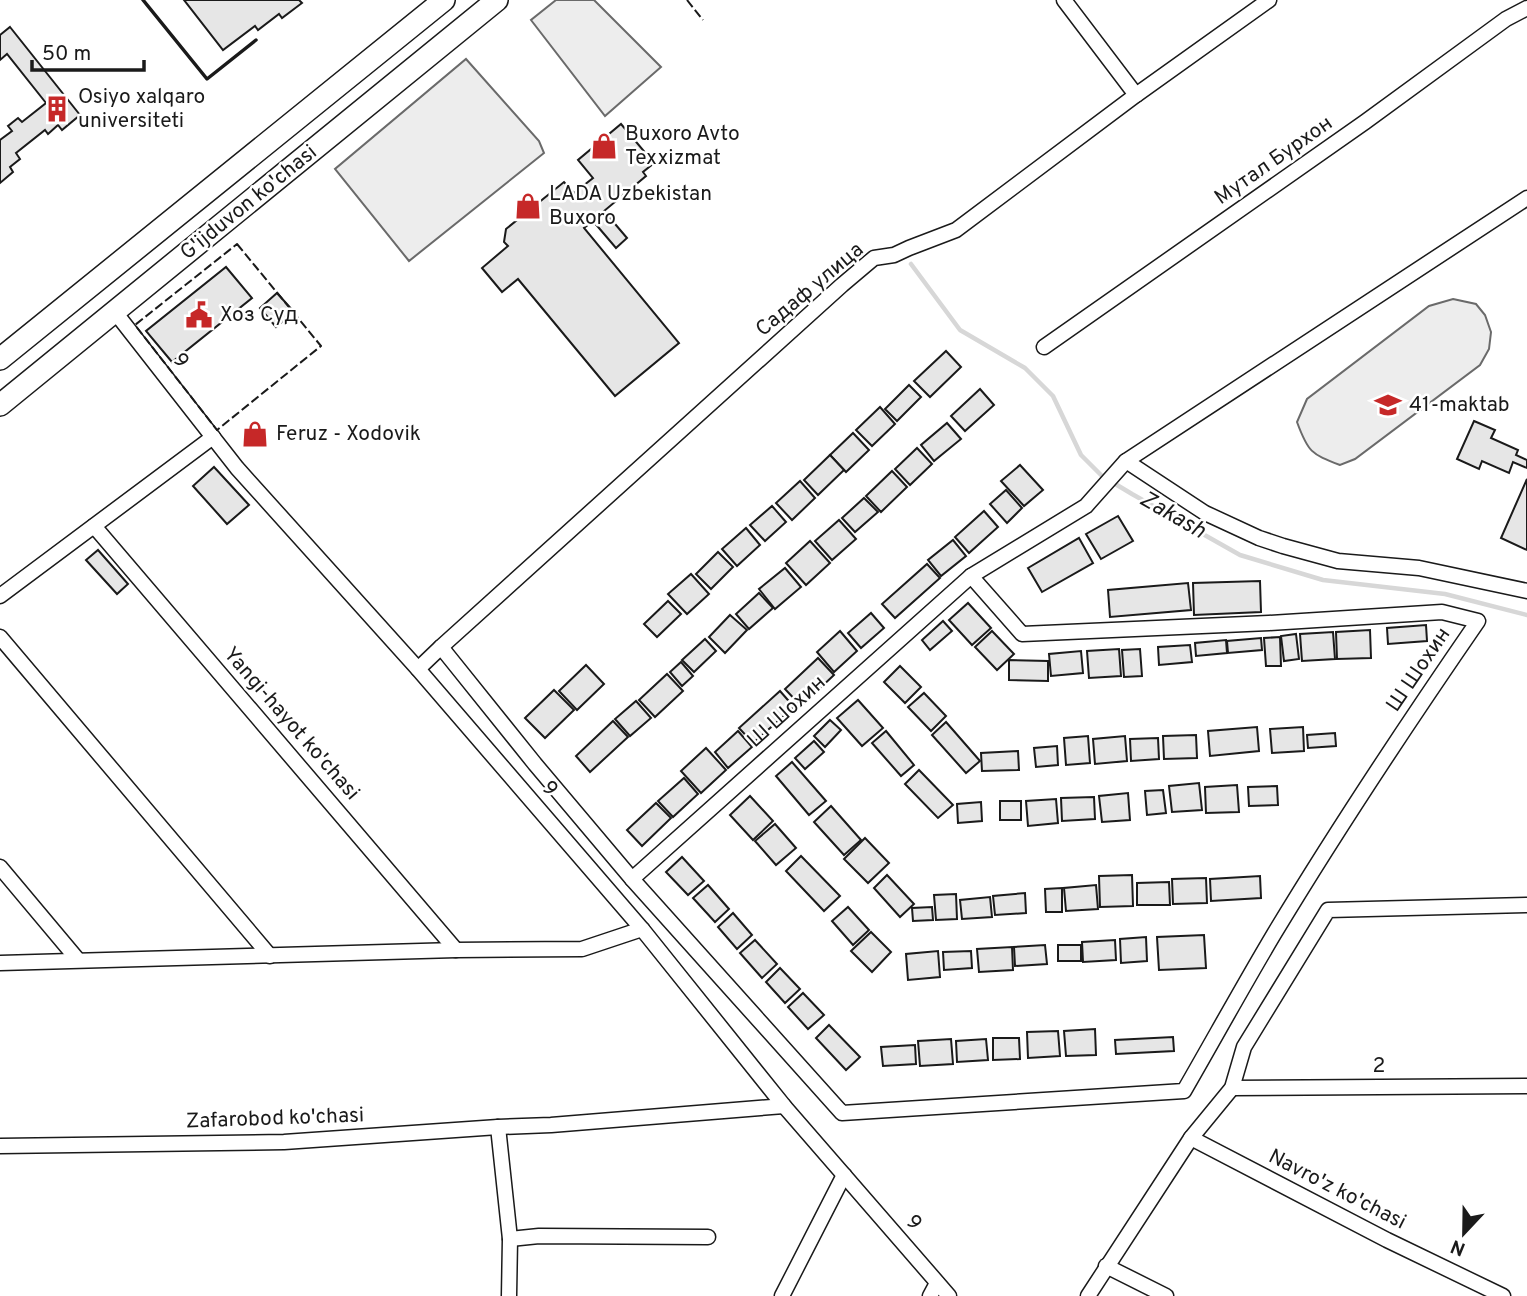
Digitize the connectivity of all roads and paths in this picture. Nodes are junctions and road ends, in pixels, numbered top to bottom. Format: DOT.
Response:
graph roads {
  1 [pos="444,0"];
  2 [pos="497,0"];
  3 [pos="1064,0"];
  4 [pos="1269,0"];
  5 [pos="1527,8"];
  6 [pos="1136,95"];
  7 [pos="1527,198"];
  8 [pos="150,237"];
  9 [pos="173,264"];
  10 [pos="115,312"];
  11 [pos="1044,347"];
  12 [pos="0,359"];
  13 [pos="0,405"];
  14 [pos="213,437"];
  15 [pos="1126,461"];
  16 [pos="94,526"];
  17 [pos="971,576"];
  18 [pos="1527,591"];
  19 [pos="0,596"];
  20 [pos="0,636"];
  21 [pos="441,647"];
  22 [pos="418,669"];
  23 [pos="0,867"];
  24 [pos="632,879"];
  25 [pos="1527,905"];
  26 [pos="642,929"];
  27 [pos="456,950"];
  28 [pos="270,956"];
  29 [pos="78,960"];
  30 [pos="0,963"];
  31 [pos="1527,1086"];
  32 [pos="1232,1088"];
  33 [pos="784,1106"];
  34 [pos="498,1127"];
  35 [pos="1191,1138"];
  36 [pos="0,1146"];
  37 [pos="844,1175"];
  38 [pos="708,1237"];
  39 [pos="510,1239"];
  40 [pos="1106,1266"];
  41 [pos="934,1289"];
  42 [pos="509,1296"];
  43 [pos="782,1296"];
  44 [pos="949,1296"];
  45 [pos="1088,1296"];
  46 [pos="1166,1296"];
  47 [pos="1503,1296"];
  1 -- 8 [label="main road, G'ijduvon ko'chasi"];
  2 -- 9 [label="main road, G'ijduvon ko'chasi"];
  3 -- 6 [label="street"];
  4 -- 6 [label="street, Садаф улица"];
  5 -- 11 [label="street, Мутал Бурхон"];
  6 -- 21 [label="street, Садаф улица"];
  7 -- 15 [label="street"];
  8 -- 9 [label="main road"];
  8 -- 12 [label="main road, G'ijduvon ko'chasi"];
  9 -- 10 [label="main road, G'ijduvon ko'chasi"];
  10 -- 13 [label="main road, G'ijduvon ko'chasi"];
  10 -- 14 [label="street, 9"];
  14 -- 16 [label="street"];
  14 -- 22 [label="street, 9"];
  15 -- 17 [label="street, Ш Шохин"];
  15 -- 18 [label="street"];
  16 -- 19 [label="street"];
  16 -- 27 [label="street, Yangi-hayot ko'chasi"];
  17 -- 24 [label="street, Ш Шохин"];
  17 -- 24 [label="street, Ш Шохин"];
  20 -- 28 [label="street"];
  21 -- 22 [label="street, Садаф улица"];
  21 -- 24 [label="street"];
  22 -- 26 [label="street, 9"];
  23 -- 29 [label="street"];
  25 -- 32 [label="street"];
  26 -- 27 [label="street"];
  26 -- 33 [label="street, 9"];
  27 -- 28 [label="street"];
  28 -- 29 [label="street"];
  29 -- 30 [label="street"];
  31 -- 32 [label="street, 2"];
  32 -- 35 [label="street"];
  33 -- 34 [label="street, Zafarobod ko'chasi"];
  33 -- 37 [label="street, 9"];
  34 -- 36 [label="street, Zafarobod ko'chasi"];
  34 -- 39 [label="street"];
  35 -- 40 [label="street"];
  35 -- 47 [label="street, Navro'z ko'chasi"];
  37 -- 41 [label="street, 9"];
  37 -- 43 [label="street"];
  38 -- 39 [label="street"];
  39 -- 42 [label="street"];
  40 -- 45 [label="street"];
  40 -- 46 [label="street"];
  41 -- 44 [label="street, 9"];
}
